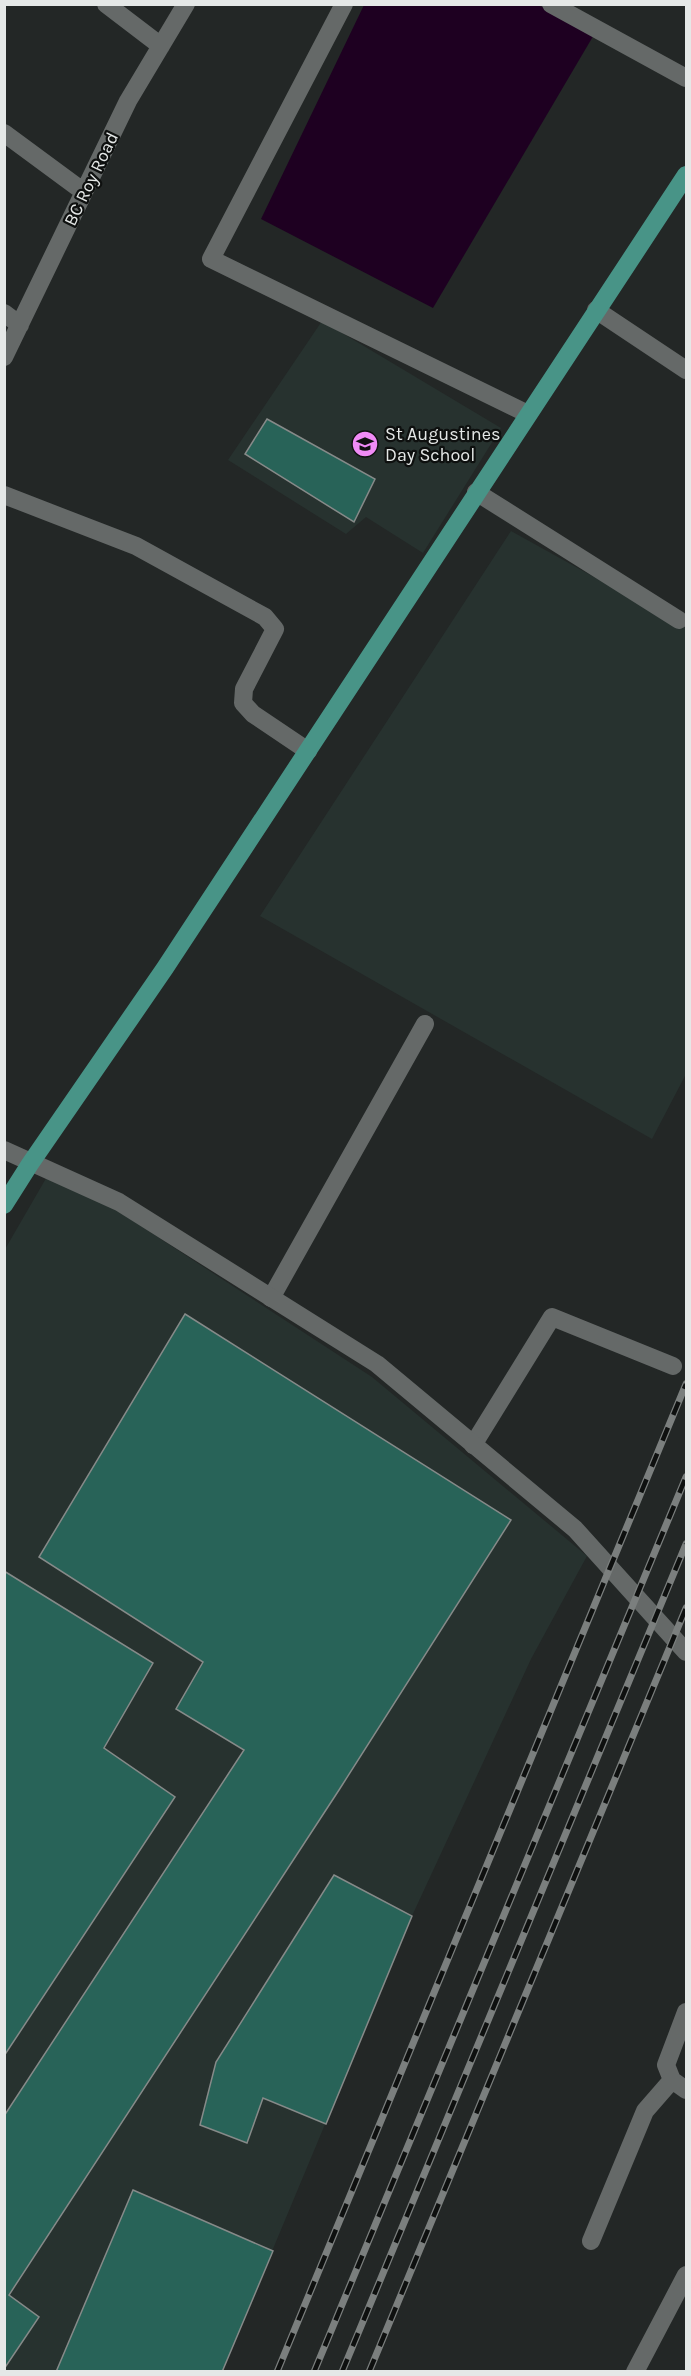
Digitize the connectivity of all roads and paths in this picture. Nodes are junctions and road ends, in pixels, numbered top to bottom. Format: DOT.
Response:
graph roads {
  1 [pos="106,4"];
  2 [pos="186,4"];
  3 [pos="344,4"];
  4 [pos="550,4"];
  5 [pos="161,46"];
  6 [pos="687,78"];
  7 [pos="4,134"];
  8 [pos="687,175"];
  9 [pos="84,192"];
  10 [pos="596,310"];
  11 [pos="4,313"];
  12 [pos="20,324"];
  13 [pos="4,357"];
  14 [pos="687,370"];
  15 [pos="528,414"];
  16 [pos="476,492"];
  17 [pos="4,495"];
  18 [pos="679,620"];
  19 [pos="308,751"];
  20 [pos="425,1024"];
  21 [pos="4,1150"];
  22 [pos="30,1164"];
  23 [pos="4,1205"];
  24 [pos="271,1298"];
  25 [pos="673,1366"];
  26 [pos="473,1445"];
  27 [pos="687,1653"];
  28 [pos="687,2012"];
  29 [pos="679,2085"];
  30 [pos="591,2241"];
  31 [pos="687,2275"];
  32 [pos="635,2372"];
  1 -- 5 [label="street"];
  2 -- 5 [label="street, BC Roy Road"];
  3 -- 15 [label="street"];
  4 -- 6 [label="street"];
  5 -- 9 [label="street, BC Roy Road"];
  7 -- 9 [label="street"];
  8 -- 10 [label="main road"];
  9 -- 12 [label="street, BC Roy Road"];
  10 -- 14 [label="street"];
  10 -- 15 [label="main road"];
  11 -- 12 [label="street"];
  12 -- 13 [label="street, BC Roy Road"];
  15 -- 16 [label="main road"];
  16 -- 18 [label="street"];
  16 -- 19 [label="main road"];
  17 -- 19 [label="street"];
  19 -- 22 [label="main road"];
  20 -- 24 [label="street"];
  21 -- 22 [label="street"];
  22 -- 23 [label="main road"];
  22 -- 24 [label="street"];
  24 -- 26 [label="street"];
  25 -- 26 [label="street"];
  26 -- 27 [label="street"];
  28 -- 29 [label="street"];
  29 -- 30 [label="street"];
  31 -- 32 [label="street"];
}
